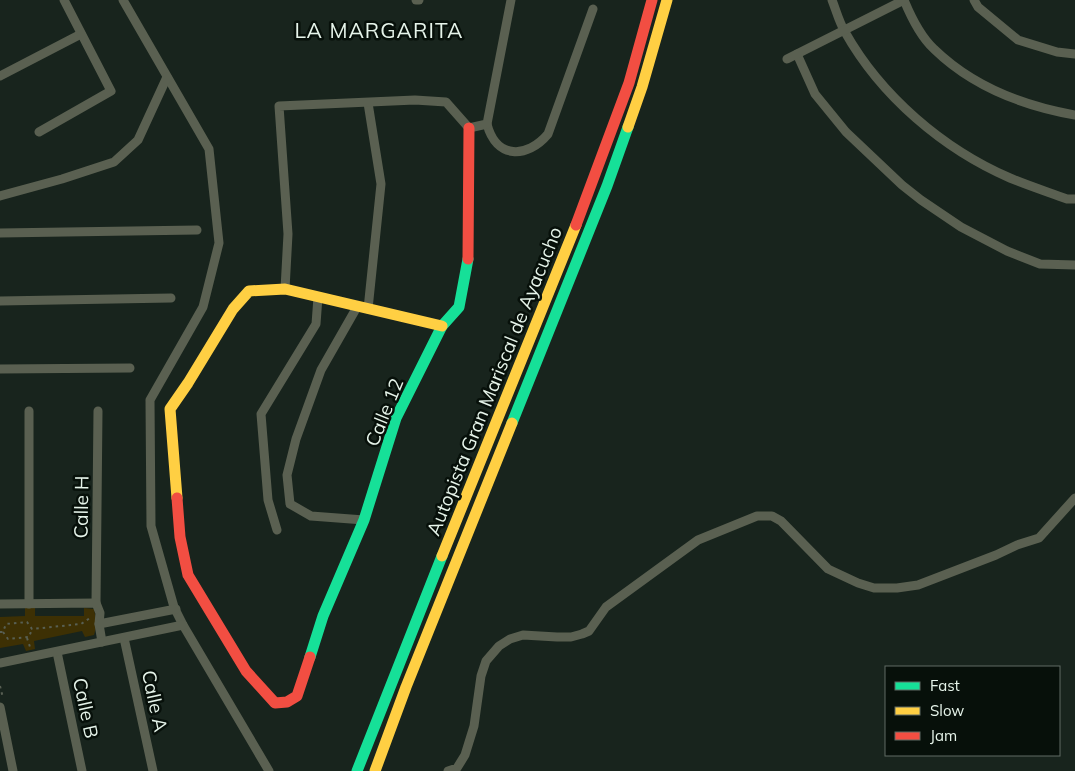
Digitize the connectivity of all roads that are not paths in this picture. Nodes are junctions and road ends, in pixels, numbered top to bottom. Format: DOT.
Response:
graph roads {
  1 [pos="64,0"];
  2 [pos="123,0"];
  3 [pos="511,0"];
  4 [pos="652,0"];
  5 [pos="667,0"];
  6 [pos="832,0"];
  7 [pos="904,0"];
  8 [pos="974,0"];
  9 [pos="593,10"];
  10 [pos="844,30"];
  11 [pos="81,34"];
  12 [pos="797,54"];
  13 [pos="1075,54"];
  14 [pos="787,59"];
  15 [pos="0,76"];
  16 [pos="167,77"];
  17 [pos="368,103"];
  18 [pos="1075,115"];
  19 [pos="487,124"];
  20 [pos="469,128"];
  21 [pos="39,132"];
  22 [pos="0,196"];
  23 [pos="1075,199"];
  24 [pos="197,230"];
  25 [pos="0,233"];
  26 [pos="1075,266"];
  27 [pos="285,289"];
  28 [pos="318,297"];
  29 [pos="171,298"];
  30 [pos="0,301"];
  31 [pos="356,307"];
  32 [pos="368,309"];
  33 [pos="442,326"];
  34 [pos="130,368"];
  35 [pos="0,369"];
  36 [pos="29,411"];
  37 [pos="98,411"];
  38 [pos="1075,498"];
  39 [pos="364,520"];
  40 [pos="277,530"];
  41 [pos="96,603"];
  42 [pos="0,604"];
  43 [pos="29,604"];
  44 [pos="176,609"];
  45 [pos="98,624"];
  46 [pos="183,625"];
  47 [pos="124,638"];
  48 [pos="102,642"];
  49 [pos="58,652"];
  50 [pos="0,663"];
  51 [pos="0,707"];
  52 [pos="14,771"];
  53 [pos="82,771"];
  54 [pos="153,771"];
  55 [pos="269,771"];
  56 [pos="357,771"];
  57 [pos="374,771"];
  58 [pos="448,771"];
  1 -- 11 [label="street"];
  2 -- 16 [label="street"];
  3 -- 19 [label="street"];
  4 -- 56 [label="main road, Autopista Gran Mariscal de Ayacucho"];
  5 -- 57 [label="main road, Autopista Gran Mariscal de Ayacucho"];
  6 -- 10 [label="street"];
  7 -- 10 [label="street"];
  7 -- 18 [label="street"];
  8 -- 13 [label="street"];
  9 -- 19 [label="street"];
  10 -- 12 [label="street"];
  10 -- 23 [label="street"];
  11 -- 15 [label="street"];
  11 -- 21 [label="street"];
  12 -- 14 [label="street"];
  12 -- 26 [label="street"];
  16 -- 22 [label="street"];
  16 -- 44 [label="street"];
  17 -- 20 [label="street"];
  17 -- 27 [label="street"];
  17 -- 32 [label="street"];
  19 -- 20 [label="street"];
  20 -- 33 [label="main road, Calle 12"];
  24 -- 25 [label="street"];
  27 -- 28 [label="main road"];
  27 -- 39 [label="main road, Calle 12"];
  28 -- 31 [label="main road"];
  28 -- 40 [label="street"];
  29 -- 30 [label="street"];
  31 -- 32 [label="main road"];
  31 -- 39 [label="street"];
  32 -- 33 [label="main road"];
  33 -- 39 [label="main road, Calle 12"];
  34 -- 35 [label="street"];
  36 -- 43 [label="street"];
  37 -- 41 [label="street, Calle H"];
  38 -- 58 [label="street"];
  41 -- 43 [label="street"];
  41 -- 45 [label="street, Calle H"];
  42 -- 43 [label="street"];
  44 -- 45 [label="street"];
  44 -- 46 [label="street"];
  45 -- 48 [label="street, Calle H"];
  46 -- 47 [label="street"];
  46 -- 55 [label="street"];
  47 -- 48 [label="street"];
  47 -- 54 [label="street, Calle A"];
  48 -- 49 [label="street"];
  49 -- 50 [label="street"];
  49 -- 53 [label="street, Calle B"];
  51 -- 52 [label="street"];
}
